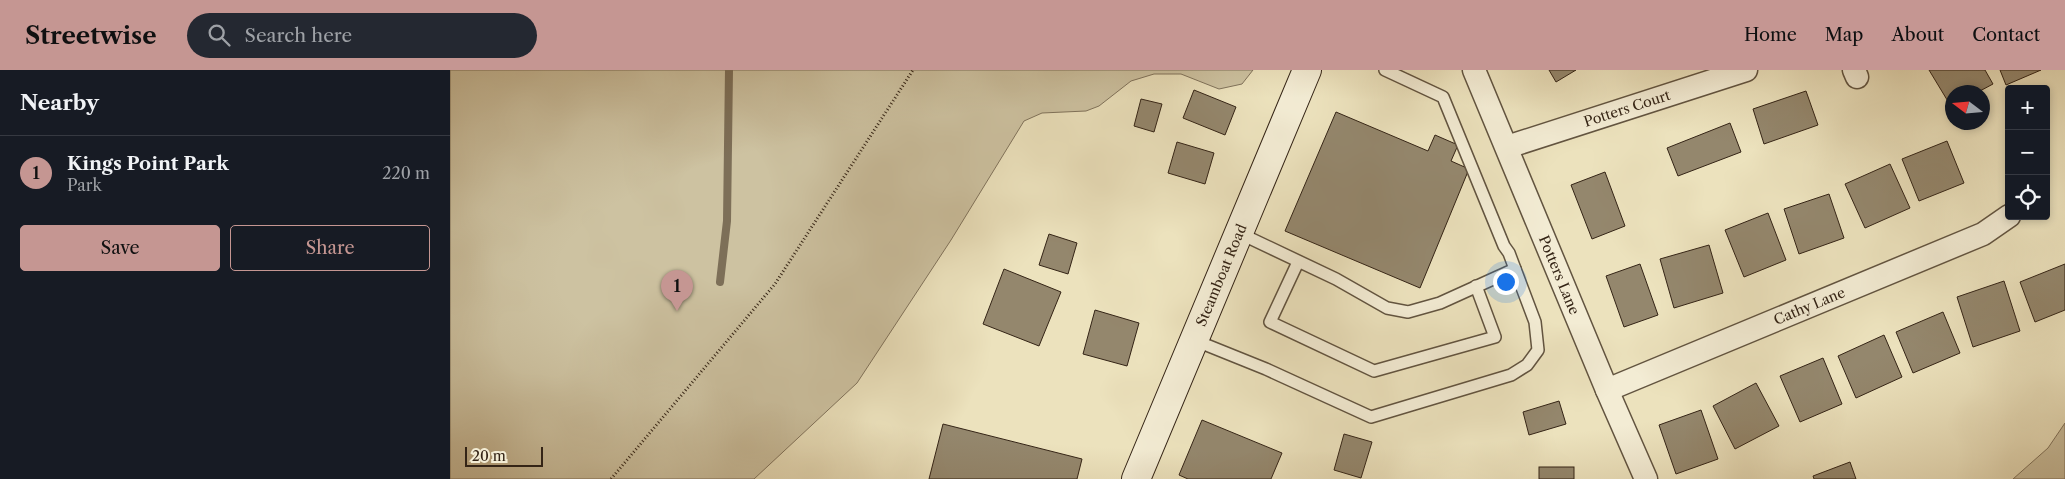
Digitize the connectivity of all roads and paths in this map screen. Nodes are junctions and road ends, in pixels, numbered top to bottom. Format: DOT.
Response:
graph roads {
  1 [pos="913,70"];
  2 [pos="1307,70"];
  3 [pos="1384,70"];
  4 [pos="1474,70"];
  5 [pos="1746,70"];
  6 [pos="1507,147"];
  7 [pos="2005,219"];
  8 [pos="1239,233"];
  9 [pos="1298,262"];
  10 [pos="1515,269"];
  11 [pos="1476,286"];
  12 [pos="1194,340"];
  13 [pos="1607,390"];
  14 [pos="612,479"];
  15 [pos="1136,479"];
  16 [pos="1646,479"];
  1 -- 14 [label="path"];
  2 -- 8 [label="street, Steamboat Road"];
  3 -- 10 [label="lane"];
  4 -- 6 [label="street, Potters Lane"];
  5 -- 6 [label="street, Potters Court"];
  6 -- 13 [label="street, Potters Lane"];
  7 -- 13 [label="street, Cathy Lane"];
  8 -- 9 [label="lane"];
  8 -- 12 [label="street, Steamboat Road"];
  9 -- 11 [label="lane"];
  9 -- 11 [label="lane"];
  10 -- 11 [label="lane"];
  10 -- 12 [label="lane"];
  12 -- 15 [label="street, Steamboat Road"];
  13 -- 16 [label="street, Potters Lane"];
}
